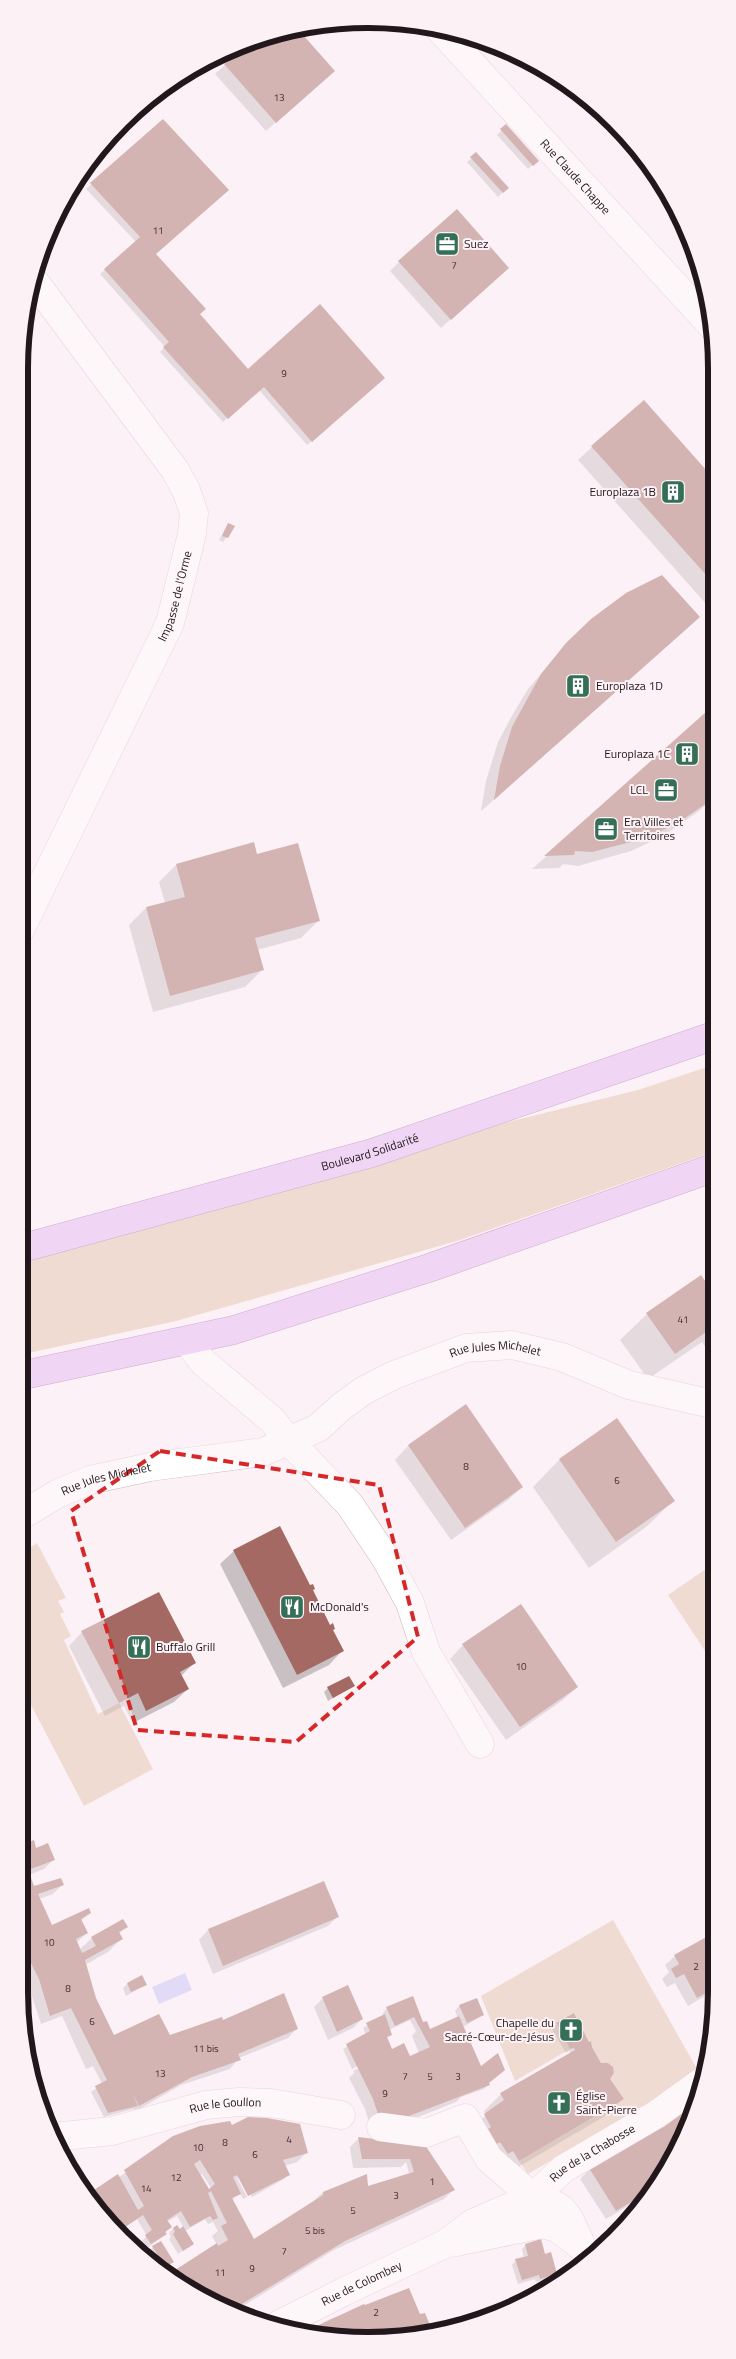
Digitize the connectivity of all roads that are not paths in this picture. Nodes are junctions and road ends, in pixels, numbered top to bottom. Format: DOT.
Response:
graph roads {
  1 [pos="446,37"];
  2 [pos="38,286"];
  3 [pos="705,318"];
  4 [pos="28,914"];
  5 [pos="708,1038"];
  6 [pos="708,1170"];
  7 [pos="28,1247"];
  8 [pos="187,1341"];
  9 [pos="28,1374"];
  10 [pos="708,1403"];
  11 [pos="289,1441"];
  12 [pos="28,1512"];
  13 [pos="480,1744"];
  14 [pos="694,2087"];
  15 [pos="341,2115"];
  16 [pos="380,2127"];
  17 [pos="112,2131"];
  18 [pos="60,2136"];
  19 [pos="68,2152"];
  20 [pos="533,2196"];
  21 [pos="543,2224"];
  22 [pos="445,2244"];
  23 [pos="585,2253"];
  24 [pos="586,2253"];
  25 [pos="285,2321"];
  1 -- 3 [label="street, Rue Claude Chappe"];
  2 -- 4 [label="street, Impasse de l'Orme"];
  5 -- 7 [label="main road, Boulevard Solidarité"];
  6 -- 8 [label="main road"];
  8 -- 9 [label="main road"];
  8 -- 11 [label="street"];
  10 -- 11 [label="street, Rue Jules Michelet"];
  11 -- 12 [label="street, Rue Jules Michelet"];
  11 -- 13 [label="street"];
  14 -- 20 [label="street, Rue de la Chabosse"];
  15 -- 17 [label="street, Rue le Goullon"];
  16 -- 20 [label="street"];
  17 -- 18 [label="street, Rue le Goullon"];
  17 -- 19 [label="street, Rue le Goullon"];
  20 -- 21 [label="street"];
  20 -- 22 [label="street, Rue de Colombey"];
  20 -- 24 [label="street"];
  21 -- 22 [label="street, Rue de Colombey"];
  21 -- 23 [label="street"];
  22 -- 25 [label="street, Rue de Colombey"];
}
